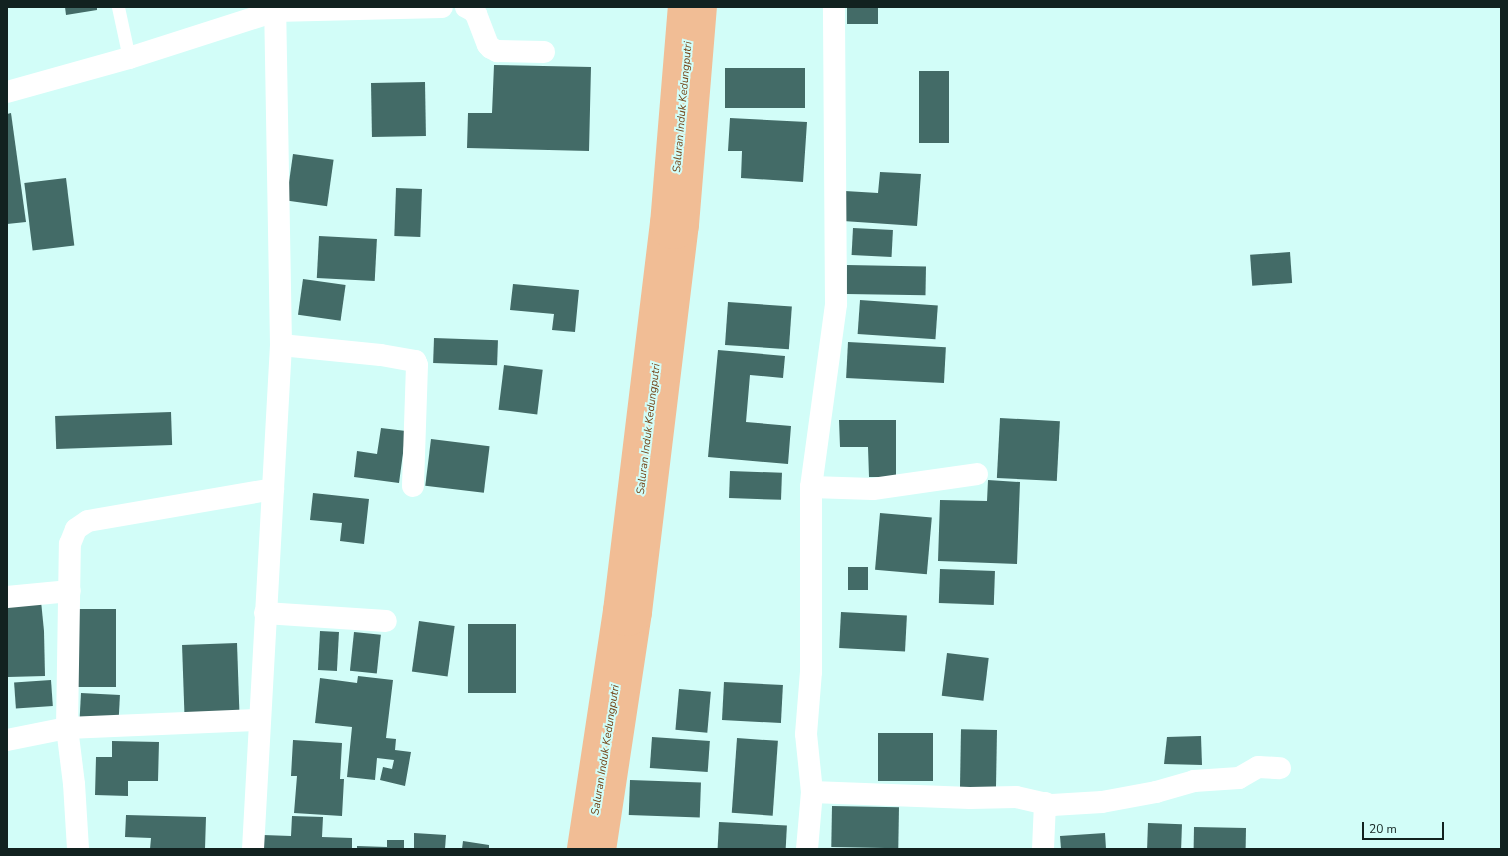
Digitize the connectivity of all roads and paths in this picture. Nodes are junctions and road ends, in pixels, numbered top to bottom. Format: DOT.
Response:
graph roads {
  1 [pos="118,7"];
  2 [pos="442,7"];
  3 [pos="466,7"];
  4 [pos="834,7"];
  5 [pos="275,9"];
  6 [pos="544,52"];
  7 [pos="129,58"];
  8 [pos="7,92"];
  9 [pos="280,346"];
  10 [pos="977,474"];
  11 [pos="413,486"];
  12 [pos="811,486"];
  13 [pos="273,489"];
  14 [pos="70,591"];
  15 [pos="7,597"];
  16 [pos="265,613"];
  17 [pos="386,621"];
  18 [pos="260,720"];
  19 [pos="67,728"];
  20 [pos="7,740"];
  21 [pos="1280,768"];
  22 [pos="812,792"];
  23 [pos="1045,803"];
  24 [pos="78,849"];
  25 [pos="253,849"];
  26 [pos="807,849"];
  27 [pos="1043,849"];
  1 -- 7 [label="lane"];
  2 -- 5 [label="street"];
  3 -- 6 [label="street"];
  4 -- 12 [label="street"];
  5 -- 7 [label="street"];
  5 -- 9 [label="street"];
  7 -- 8 [label="street"];
  9 -- 11 [label="street"];
  9 -- 13 [label="street"];
  10 -- 12 [label="street"];
  12 -- 22 [label="street"];
  13 -- 14 [label="street"];
  13 -- 16 [label="street"];
  14 -- 15 [label="street"];
  14 -- 19 [label="street"];
  16 -- 17 [label="street"];
  16 -- 18 [label="street"];
  18 -- 19 [label="street"];
  18 -- 25 [label="street"];
  19 -- 20 [label="street"];
  19 -- 24 [label="street"];
  21 -- 23 [label="street"];
  22 -- 23 [label="street"];
  22 -- 26 [label="street"];
  23 -- 27 [label="street"];
}
